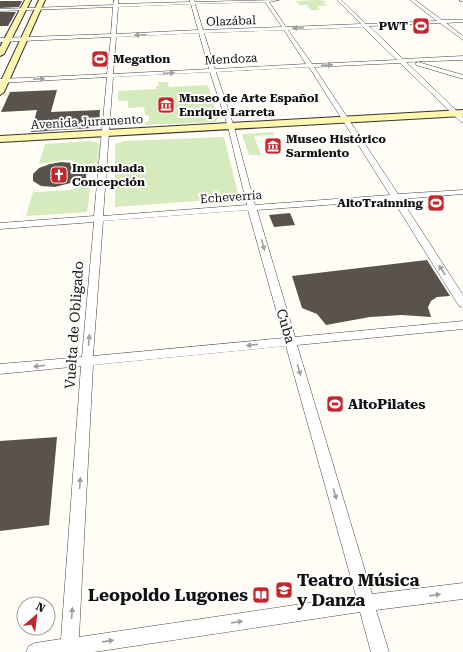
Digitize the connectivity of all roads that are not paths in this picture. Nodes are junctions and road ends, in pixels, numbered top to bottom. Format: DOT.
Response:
graph roads {
  1 [pos="28,0"];
  2 [pos="42,0"];
  3 [pos="116,0"];
  4 [pos="266,0"];
  5 [pos="277,0"];
  6 [pos="339,0"];
  7 [pos="412,0"];
  8 [pos="193,2"];
  9 [pos="116,6"];
  10 [pos="38,9"];
  11 [pos="0,10"];
  12 [pos="24,10"];
  13 [pos="463,21"];
  14 [pos="442,22"];
  15 [pos="365,25"];
  16 [pos="285,29"];
  17 [pos="201,32"];
  18 [pos="113,36"];
  19 [pos="463,38"];
  20 [pos="4,40"];
  21 [pos="25,40"];
  22 [pos="0,54"];
  23 [pos="463,58"];
  24 [pos="410,61"];
  25 [pos="402,62"];
  26 [pos="310,66"];
  27 [pos="212,71"];
  28 [pos="110,76"];
  29 [pos="463,77"];
  30 [pos="3,81"];
  31 [pos="0,92"];
  32 [pos="459,114"];
  33 [pos="347,120"];
  34 [pos="463,121"];
  35 [pos="231,127"];
  36 [pos="107,134"];
  37 [pos="0,140"];
  38 [pos="463,192"];
  39 [pos="395,196"];
  40 [pos="252,207"];
  41 [pos="98,219"];
  42 [pos="0,226"];
  43 [pos="463,303"];
  44 [pos="463,324"];
  45 [pos="290,341"];
  46 [pos="87,361"];
  47 [pos="0,369"];
  48 [pos="463,591"];
  49 [pos="367,604"];
  50 [pos="70,650"];
  51 [pos="35,652"];
  52 [pos="380,652"];
  1 -- 12 [label="main road"];
  2 -- 10 [label="main road"];
  3 -- 9 [label="street, Vuelta de Obligado"];
  4 -- 5 [label="street"];
  4 -- 8 [label="street"];
  4 -- 16 [label="street"];
  6 -- 15 [label="street"];
  7 -- 14 [label="street"];
  8 -- 9 [label="street"];
  8 -- 17 [label="street, Cuba"];
  9 -- 10 [label="street"];
  9 -- 18 [label="street, Vuelta de Obligado"];
  10 -- 12 [label="street"];
  10 -- 21 [label="main road"];
  11 -- 12 [label="street"];
  12 -- 20 [label="main road"];
  13 -- 14 [label="street, Olazábal"];
  14 -- 15 [label="street, Olazábal"];
  14 -- 19 [label="street"];
  15 -- 16 [label="street, Olazábal, one-way"];
  15 -- 25 [label="street"];
  16 -- 17 [label="street, Olazábal"];
  16 -- 26 [label="street"];
  17 -- 18 [label="street, Olazábal, one-way"];
  17 -- 27 [label="street, Cuba"];
  18 -- 21 [label="street, Olazábal"];
  18 -- 28 [label="street, Vuelta de Obligado"];
  20 -- 21 [label="street, Olazábal"];
  20 -- 22 [label="main road"];
  21 -- 30 [label="main road"];
  23 -- 24 [label="street, Mendoza"];
  24 -- 25 [label="street, Mendoza"];
  24 -- 29 [label="street"];
  26 -- 25 [label="street, Mendoza, one-way"];
  25 -- 32 [label="street"];
  26 -- 27 [label="street, Mendoza"];
  26 -- 33 [label="street"];
  28 -- 27 [label="street, Mendoza, one-way"];
  27 -- 35 [label="street, Cuba"];
  30 -- 28 [label="street, Mendoza, one-way"];
  28 -- 36 [label="street, Vuelta de Obligado"];
  30 -- 31 [label="main road"];
  32 -- 33 [label="main road, Avenida Juramento"];
  32 -- 34 [label="street"];
  33 -- 35 [label="main road, Avenida Juramento"];
  33 -- 39 [label="street"];
  35 -- 36 [label="main road, Avenida Juramento"];
  35 -- 40 [label="street, Cuba"];
  36 -- 37 [label="main road, Avenida Juramento"];
  36 -- 41 [label="street, Vuelta de Obligado"];
  38 -- 39 [label="street, Echeverría"];
  39 -- 40 [label="street, Echeverría"];
  43 -- 39 [label="street, one-way"];
  40 -- 41 [label="street, Echeverría"];
  40 -- 45 [label="street, Cuba, one-way"];
  41 -- 42 [label="street, Echeverría"];
  46 -- 41 [label="street, Vuelta de Obligado, one-way"];
  44 -- 45 [label="street"];
  45 -- 46 [label="street, one-way"];
  45 -- 49 [label="street, Cuba, one-way"];
  46 -- 47 [label="street, one-way"];
  50 -- 46 [label="street, Vuelta de Obligado, one-way"];
  49 -- 48 [label="street, one-way"];
  50 -- 49 [label="street, one-way"];
  49 -- 52 [label="street, Cuba"];
  50 -- 51 [label="street"];
}
